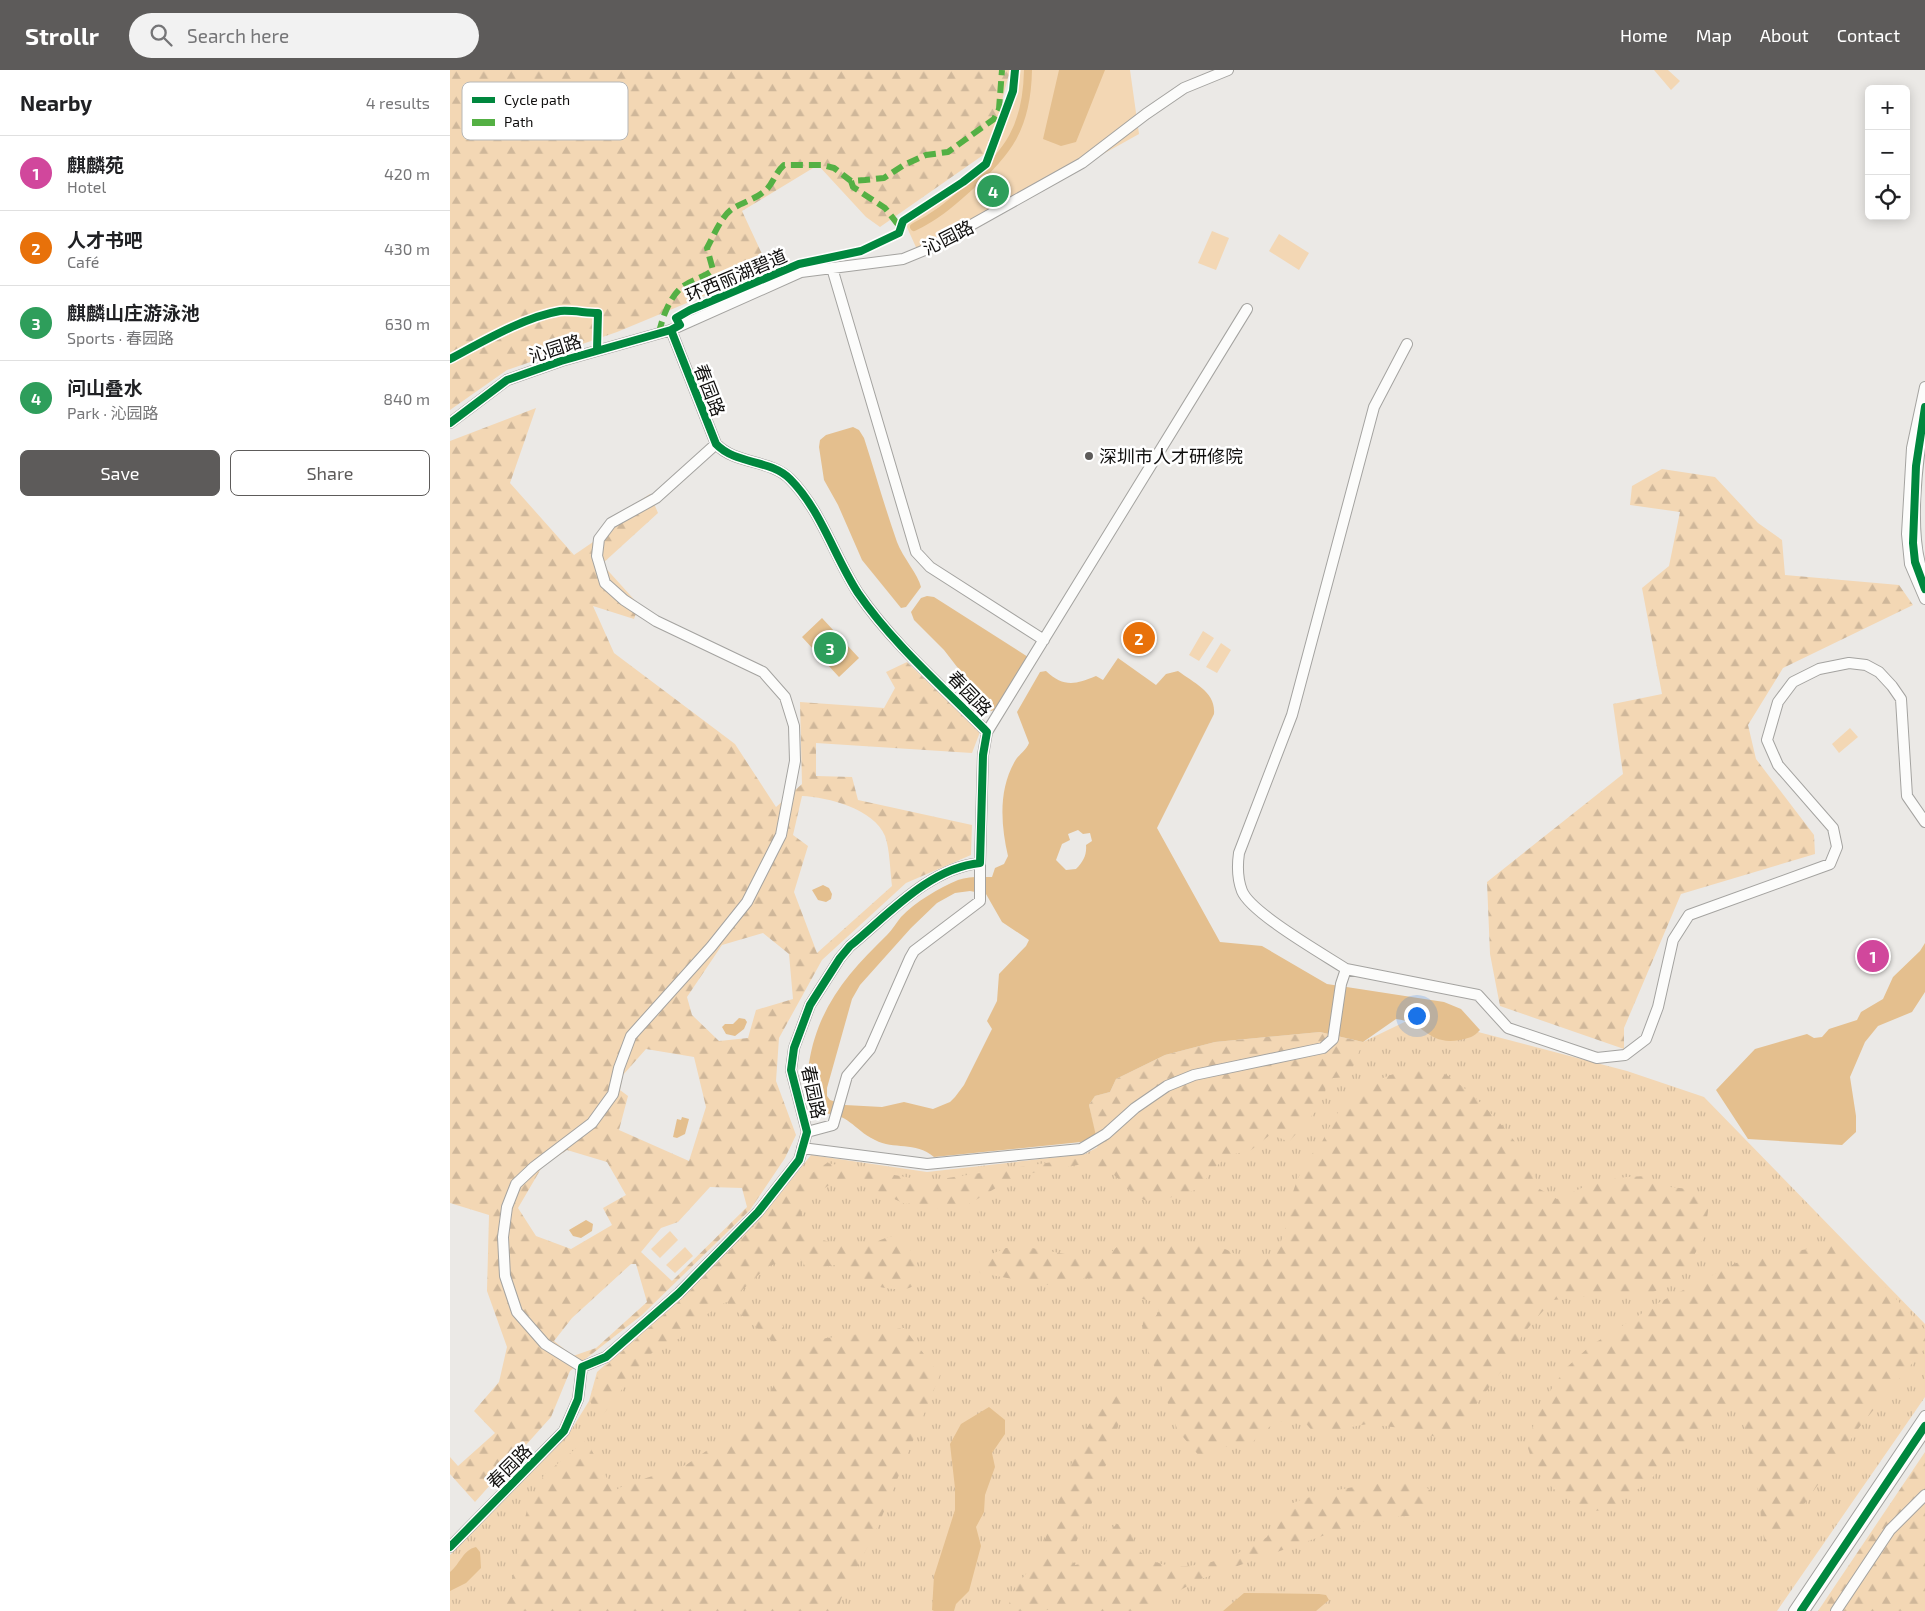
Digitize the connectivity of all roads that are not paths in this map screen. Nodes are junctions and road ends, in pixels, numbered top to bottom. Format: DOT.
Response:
graph roads {
  1 [pos="1228,70"];
  2 [pos="832,268"];
  3 [pos="1247,309"];
  4 [pos="671,330"];
  5 [pos="1408,344"];
  6 [pos="1925,387"];
  7 [pos="1925,416"];
  8 [pos="450,423"];
  9 [pos="716,444"];
  10 [pos="1925,580"];
  11 [pos="1925,599"];
  12 [pos="1044,640"];
  13 [pos="987,732"];
  14 [pos="1925,822"];
  15 [pos="980,863"];
  16 [pos="1346,969"];
  17 [pos="807,1132"];
  18 [pos="802,1148"];
  19 [pos="582,1367"];
  20 [pos="1925,1416"];
  21 [pos="1925,1431"];
  22 [pos="1925,1495"];
  23 [pos="450,1547"];
  24 [pos="1794,1611"];
  25 [pos="1804,1611"];
  26 [pos="1836,1611"];
  1 -- 2 [label="street, 沁园路"];
  2 -- 4 [label="street, 沁园路"];
  2 -- 12 [label="street"];
  3 -- 12 [label="street"];
  4 -- 8 [label="street, 沁园路"];
  4 -- 9 [label="street, 春园路"];
  5 -- 16 [label="street"];
  6 -- 11 [label="street"];
  7 -- 10 [label="street"];
  9 -- 13 [label="street, 春园路"];
  9 -- 19 [label="street"];
  12 -- 13 [label="street"];
  13 -- 15 [label="street, 春园路"];
  14 -- 16 [label="street"];
  15 -- 17 [label="street"];
  15 -- 17 [label="street, 春园路"];
  16 -- 18 [label="street"];
  17 -- 18 [label="street, 春园路"];
  18 -- 19 [label="street, 春园路"];
  19 -- 23 [label="street, 春园路"];
  20 -- 24 [label="street"];
  21 -- 25 [label="street"];
  22 -- 26 [label="street"];
}
